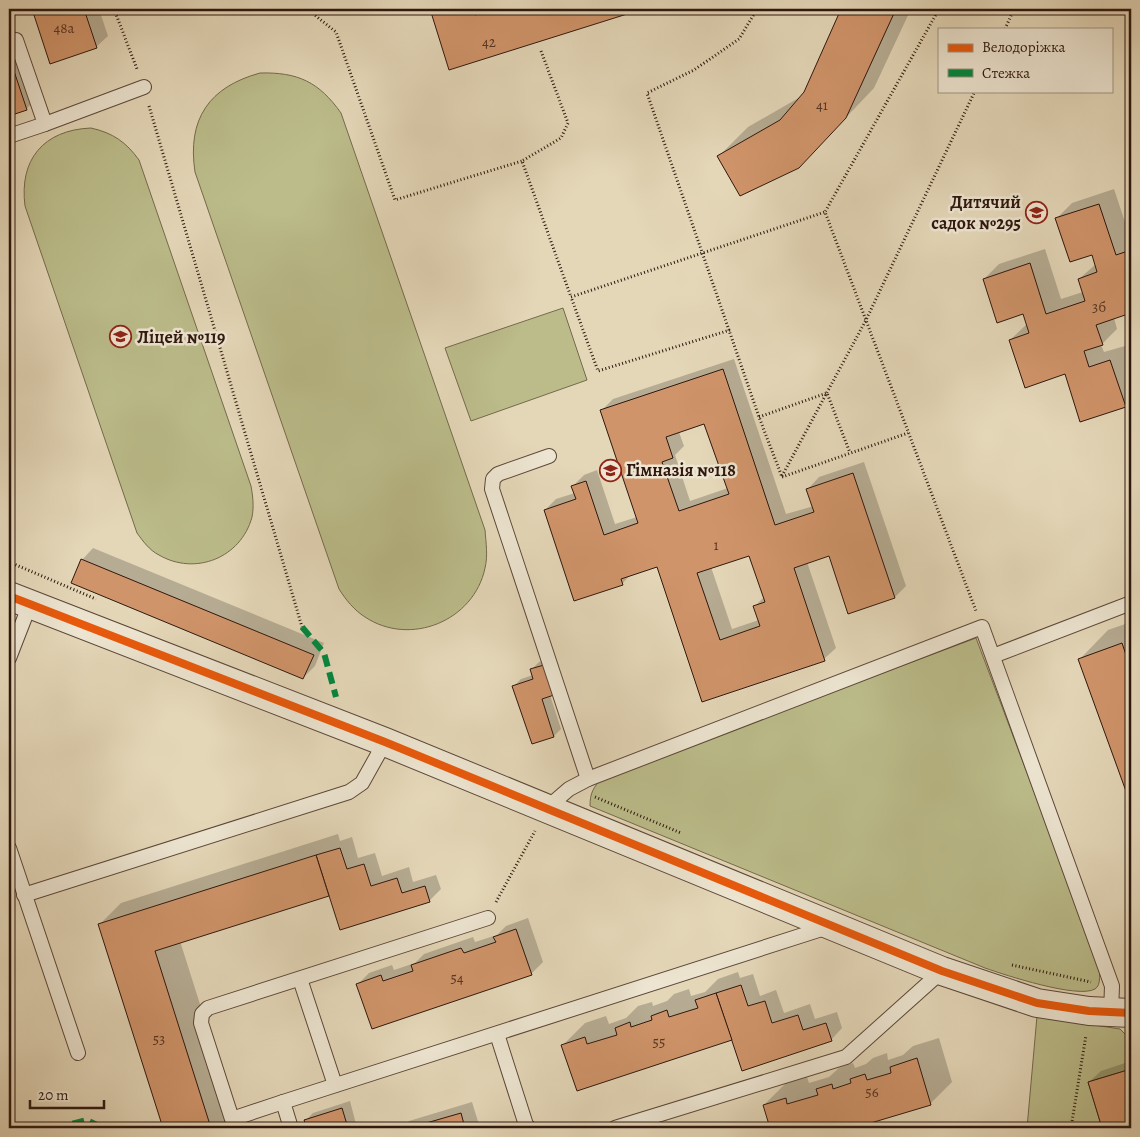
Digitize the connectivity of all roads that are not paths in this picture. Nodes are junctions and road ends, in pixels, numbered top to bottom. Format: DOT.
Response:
graph roads {
  1 [pos="16,40"];
  2 [pos="144,87"];
  3 [pos="45,124"];
  4 [pos="9,136"];
  5 [pos="549,456"];
  6 [pos="19,600"];
  7 [pos="1131,602"];
  8 [pos="993,656"];
  9 [pos="9,658"];
  10 [pos="384,742"];
  11 [pos="588,779"];
  12 [pos="546,808"];
  13 [pos="10,857"];
  14 [pos="24,896"];
  15 [pos="488,918"];
  16 [pos="832,926"];
  17 [pos="942,971"];
  18 [pos="300,979"];
  19 [pos="1111,1012"];
  20 [pos="497,1034"];
  21 [pos="78,1053"];
  22 [pos="335,1085"];
  23 [pos="283,1102"];
  24 [pos="291,1128"];
  25 [pos="529,1128"];
  26 [pos="615,1128"];
  1 -- 3 [label="lane"];
  2 -- 3 [label="lane"];
  3 -- 4 [label="lane"];
  5 -- 11 [label="lane"];
  6 -- 9 [label="lane"];
  6 -- 10 [label="street"];
  7 -- 8 [label="lane"];
  8 -- 11 [label="lane"];
  8 -- 19 [label="lane"];
  10 -- 12 [label="street"];
  10 -- 14 [label="lane"];
  11 -- 12 [label="lane"];
  12 -- 16 [label="street"];
  13 -- 14 [label="lane"];
  14 -- 21 [label="lane"];
  15 -- 18 [label="lane"];
  16 -- 17 [label="street"];
  16 -- 20 [label="lane"];
  17 -- 19 [label="street"];
  17 -- 26 [label="lane"];
  18 -- 22 [label="lane"];
  18 -- 23 [label="lane"];
  20 -- 22 [label="lane"];
  20 -- 25 [label="lane"];
  22 -- 23 [label="lane"];
  23 -- 24 [label="lane"];
}
